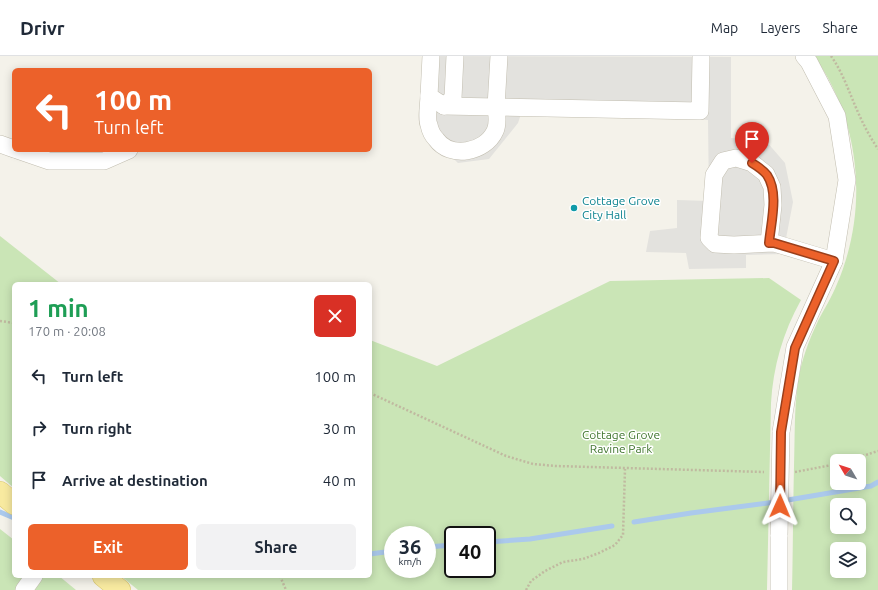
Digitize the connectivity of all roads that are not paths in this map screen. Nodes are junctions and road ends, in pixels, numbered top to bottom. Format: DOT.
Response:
graph roads {
  1 [pos="430,56"];
  2 [pos="455,56"];
  3 [pos="499,56"];
  4 [pos="701,56"];
  5 [pos="804,56"];
  6 [pos="430,95"];
  7 [pos="444,106"];
  8 [pos="496,107"];
  9 [pos="0,144"];
  10 [pos="12,149"];
  11 [pos="21,152"];
  12 [pos="124,152"];
  13 [pos="769,243"];
  14 [pos="834,261"];
  15 [pos="0,492"];
  16 [pos="12,502"];
  17 [pos="33,578"];
  18 [pos="105,578"];
  19 [pos="24,590"];
  20 [pos="120,590"];
  21 [pos="780,590"];
  1 -- 6 [label="street"];
  2 -- 7 [label="street"];
  3 -- 8 [label="street"];
  4 -- 8 [label="street"];
  5 -- 14 [label="street"];
  6 -- 7 [label="street"];
  6 -- 8 [label="street"];
  7 -- 8 [label="street"];
  9 -- 10 [label="street"];
  11 -- 12 [label="street"];
  13 -- 13 [label="street"];
  13 -- 14 [label="street"];
  14 -- 21 [label="street, bridge"];
  15 -- 16 [label="main road"];
  17 -- 19 [label="street"];
  18 -- 20 [label="main road"];
}
